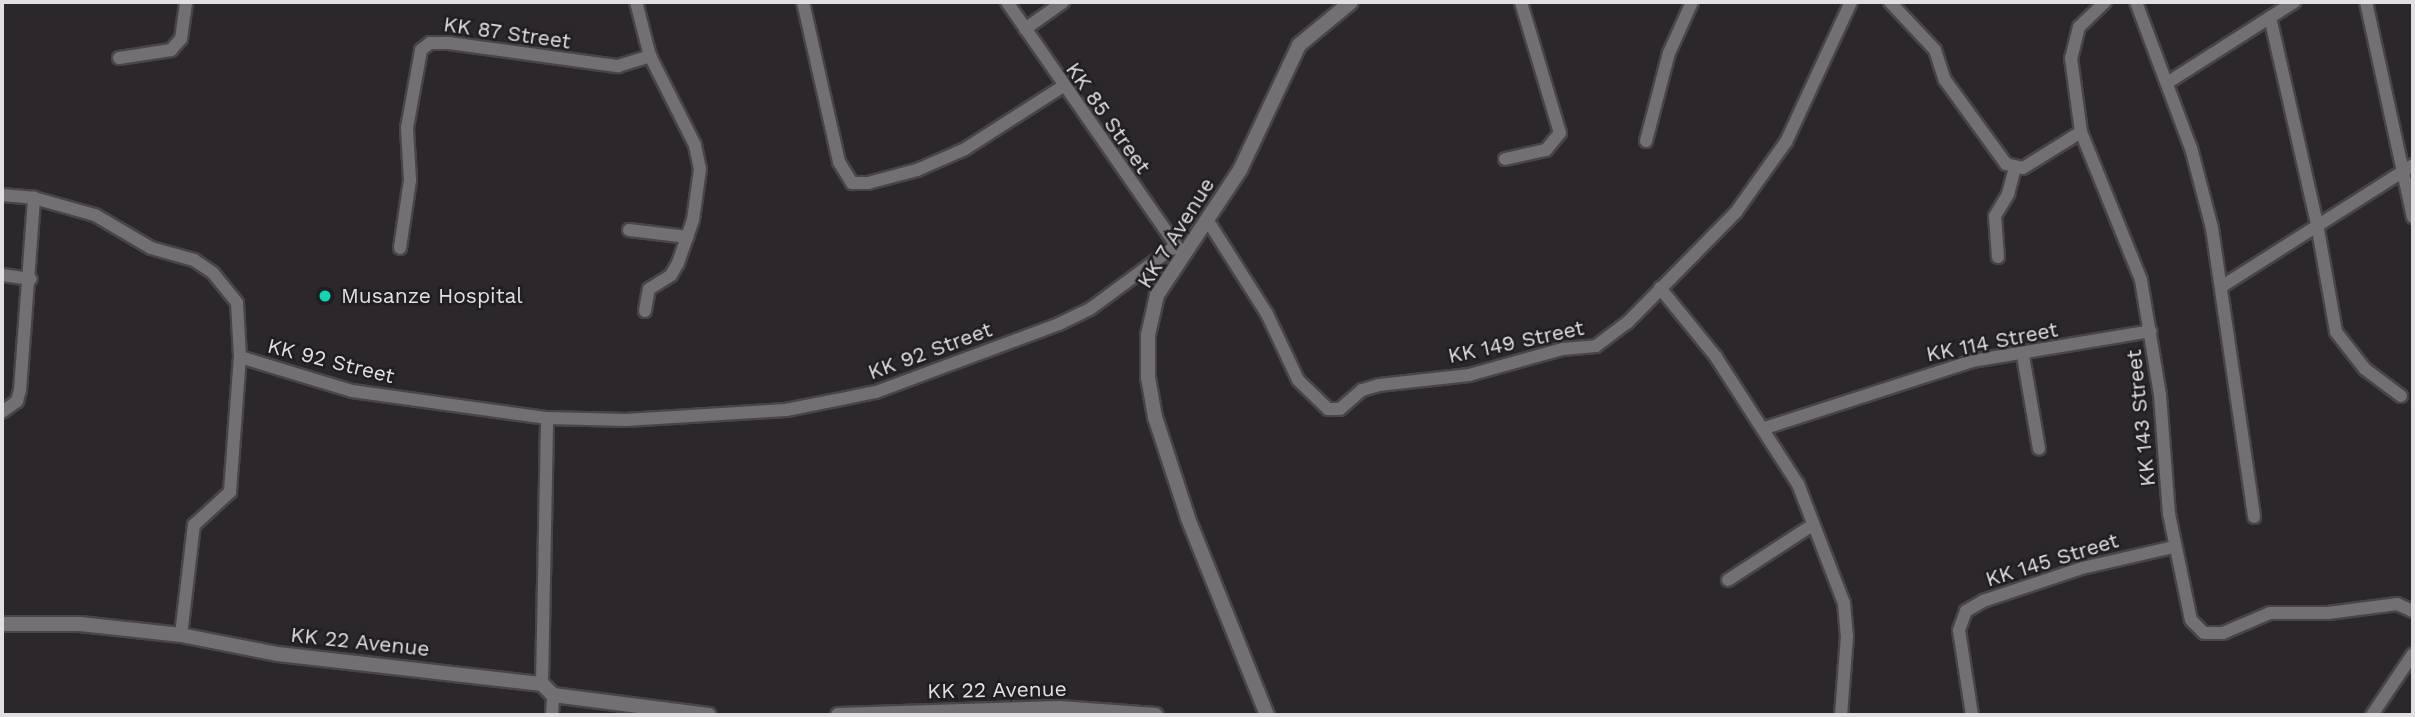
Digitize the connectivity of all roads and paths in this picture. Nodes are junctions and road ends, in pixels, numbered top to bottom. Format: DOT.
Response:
graph roads {
  1 [pos="186,2"];
  2 [pos="636,2"];
  3 [pos="803,2"];
  4 [pos="1007,2"];
  5 [pos="1063,2"];
  6 [pos="1351,2"];
  7 [pos="1521,2"];
  8 [pos="1692,2"];
  9 [pos="1851,2"];
  10 [pos="1890,2"];
  11 [pos="2105,2"];
  12 [pos="2136,2"];
  13 [pos="2294,2"];
  14 [pos="2366,2"];
  15 [pos="2270,18"];
  16 [pos="1025,29"];
  17 [pos="650,56"];
  18 [pos="119,58"];
  19 [pos="2167,83"];
  20 [pos="1062,87"];
  21 [pos="2081,132"];
  22 [pos="1646,141"];
  23 [pos="1505,159"];
  24 [pos="2015,168"];
  25 [pos="2409,169"];
  26 [pos="2,195"];
  27 [pos="34,198"];
  28 [pos="2413,217"];
  29 [pos="1208,221"];
  30 [pos="2316,224"];
  31 [pos="629,230"];
  32 [pos="688,237"];
  33 [pos="400,248"];
  34 [pos="1178,250"];
  35 [pos="1998,257"];
  36 [pos="2,275"];
  37 [pos="32,279"];
  38 [pos="2224,285"];
  39 [pos="1660,288"];
  40 [pos="645,311"];
  41 [pos="2151,331"];
  42 [pos="2023,356"];
  43 [pos="240,357"];
  44 [pos="2401,396"];
  45 [pos="2,412"];
  46 [pos="547,418"];
  47 [pos="1765,428"];
  48 [pos="2039,449"];
  49 [pos="2253,517"];
  50 [pos="1811,526"];
  51 [pos="2174,547"];
  52 [pos="1728,580"];
  53 [pos="2413,611"];
  54 [pos="2,624"];
  55 [pos="181,635"];
  56 [pos="2413,654"];
  57 [pos="542,684"];
  58 [pos="553,695"];
  59 [pos="552,715"];
  60 [pos="709,715"];
  61 [pos="838,715"];
  62 [pos="1156,715"];
  63 [pos="1267,715"];
  64 [pos="1841,715"];
  65 [pos="1972,715"];
  66 [pos="2372,715"];
  1 -- 18 [label="street"];
  2 -- 17 [label="street"];
  3 -- 20 [label="street"];
  4 -- 16 [label="street, KK 85 Street"];
  5 -- 16 [label="street"];
  6 -- 29 [label="street, KK 7 Avenue"];
  7 -- 23 [label="street"];
  8 -- 22 [label="street"];
  9 -- 39 [label="street, KK 149 Street"];
  10 -- 24 [label="street"];
  11 -- 21 [label="street, KK 143 Street"];
  12 -- 19 [label="street"];
  13 -- 15 [label="street"];
  14 -- 25 [label="street"];
  15 -- 19 [label="street"];
  15 -- 30 [label="street"];
  16 -- 20 [label="street, KK 85 Street"];
  17 -- 32 [label="street"];
  17 -- 33 [label="street, KK 87 Street"];
  19 -- 38 [label="street"];
  20 -- 34 [label="street, KK 85 Street"];
  21 -- 24 [label="street"];
  21 -- 41 [label="street, KK 143 Street"];
  24 -- 35 [label="street"];
  25 -- 28 [label="street"];
  25 -- 30 [label="street"];
  26 -- 27 [label="street, KK 92 Street"];
  27 -- 37 [label="street"];
  27 -- 43 [label="street, KK 92 Street"];
  29 -- 34 [label="street, KK 7 Avenue"];
  29 -- 39 [label="street, KK 149 Street"];
  30 -- 38 [label="street"];
  30 -- 44 [label="street"];
  31 -- 32 [label="street"];
  32 -- 40 [label="street"];
  34 -- 46 [label="street, KK 92 Street"];
  34 -- 63 [label="street, KK 7 Avenue"];
  36 -- 37 [label="street"];
  37 -- 45 [label="street"];
  38 -- 49 [label="street"];
  39 -- 47 [label="street"];
  41 -- 42 [label="street, KK 114 Street"];
  41 -- 51 [label="street, KK 143 Street"];
  42 -- 47 [label="street, KK 114 Street"];
  42 -- 48 [label="street"];
  43 -- 46 [label="street, KK 92 Street"];
  43 -- 55 [label="street"];
  46 -- 57 [label="street"];
  47 -- 50 [label="street"];
  50 -- 52 [label="street"];
  50 -- 64 [label="street"];
  51 -- 53 [label="street, KK 143 Street"];
  51 -- 65 [label="street, KK 145 Street"];
  54 -- 55 [label="street, KK 22 Avenue"];
  55 -- 57 [label="street, KK 22 Avenue"];
  56 -- 66 [label="street"];
  57 -- 58 [label="street"];
  58 -- 59 [label="street"];
  58 -- 60 [label="street"];
  61 -- 62 [label="street, KK 22 Avenue"];
}
